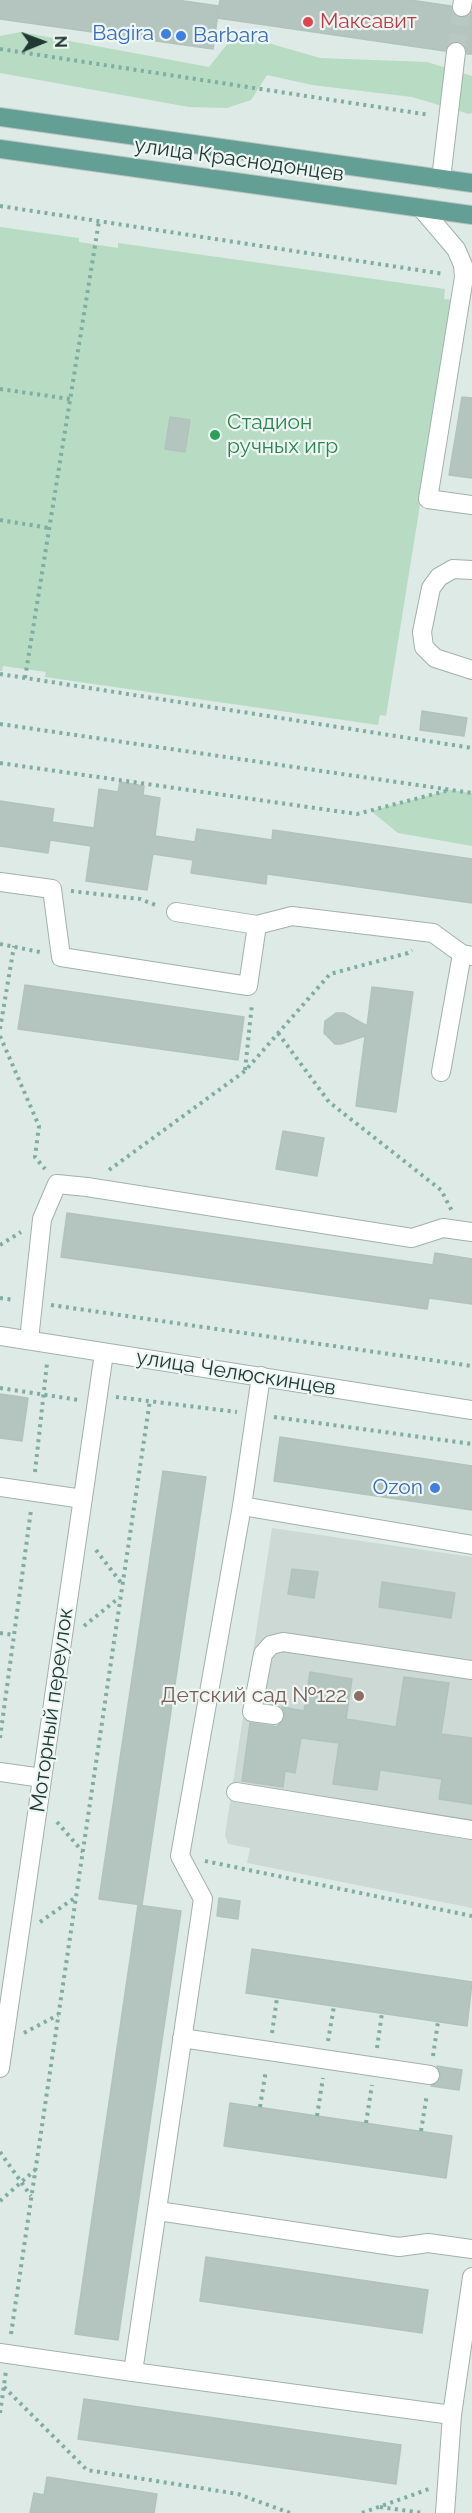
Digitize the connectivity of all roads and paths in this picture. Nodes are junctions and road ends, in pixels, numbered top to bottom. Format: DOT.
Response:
graph roads {
  1 [pos="0,49"];
  2 [pos="456,52"];
  3 [pos="0,117"];
  4 [pos="448,118"];
  5 [pos="0,149"];
  6 [pos="441,179"];
  7 [pos="472,183"];
  8 [pos="0,206"];
  9 [pos="421,208"];
  10 [pos="472,215"];
  11 [pos="99,221"];
  12 [pos="464,278"];
  13 [pos="465,318"];
  14 [pos="0,389"];
  15 [pos="70,399"];
  16 [pos="472,505"];
  17 [pos="0,520"];
  18 [pos="49,528"];
  19 [pos="472,570"];
  20 [pos="472,670"];
  21 [pos="0,674"];
  22 [pos="25,678"];
  23 [pos="0,724"];
  24 [pos="472,748"];
  25 [pos="0,763"];
  26 [pos="450,790"];
  27 [pos="472,793"];
  28 [pos="0,882"];
  29 [pos="52,889"];
  30 [pos="176,912"];
  31 [pos="257,925"];
  32 [pos="433,933"];
  33 [pos="0,944"];
  34 [pos="14,946"];
  35 [pos="467,955"];
  36 [pos="61,957"];
  37 [pos="248,986"];
  38 [pos="0,1029"];
  39 [pos="278,1033"];
  40 [pos="0,1036"];
  41 [pos="245,1071"];
  42 [pos="441,1072"];
  43 [pos="57,1184"];
  44 [pos="87,1187"];
  45 [pos="467,1231"];
  46 [pos="0,1298"];
  47 [pos="32,1302"];
  48 [pos="0,1335"];
  49 [pos="29,1340"];
  50 [pos="50,1343"];
  51 [pos="104,1353"];
  52 [pos="472,1366"];
  53 [pos="261,1376"];
  54 [pos="150,1400"];
  55 [pos="472,1410"];
  56 [pos="0,1486"];
  57 [pos="33,1491"];
  58 [pos="83,1499"];
  59 [pos="242,1506"];
  60 [pos="79,1526"];
  61 [pos="472,1545"];
  62 [pos="123,1585"];
  63 [pos="121,1597"];
  64 [pos="0,1633"];
  65 [pos="14,1635"];
  66 [pos="62,1643"];
  67 [pos="472,1670"];
  68 [pos="274,1715"];
  69 [pos="0,1738"];
  70 [pos="0,1772"];
  71 [pos="42,1778"];
  72 [pos="236,1792"];
  73 [pos="38,1801"];
  74 [pos="472,1830"];
  75 [pos="83,1852"];
  76 [pos="180,1856"];
  77 [pos="76,1896"];
  78 [pos="472,1916"];
  79 [pos="19,1938"];
  80 [pos="58,2015"];
  81 [pos="182,2038"];
  82 [pos="3,2044"];
  83 [pos="0,2068"];
  84 [pos="430,2074"];
  85 [pos="0,2151"];
  86 [pos="36,2169"];
  87 [pos="21,2183"];
  88 [pos="31,2196"];
  89 [pos="0,2201"];
  90 [pos="158,2211"];
  91 [pos="472,2250"];
  92 [pos="472,2277"];
  93 [pos="468,2328"];
  94 [pos="4,2353"];
  95 [pos="133,2372"];
  96 [pos="4,2386"];
  97 [pos="0,2413"];
  98 [pos="452,2415"];
  99 [pos="449,2481"];
  100 [pos="378,2507"];
  101 [pos="290,2513"];
  102 [pos="362,2513"];
  103 [pos="423,2513"];
  104 [pos="445,2513"];
  1 -- 4 [label="path"];
  2 -- 4 [label="street"];
  3 -- 6 [label="main road, улица Краснодонцев"];
  4 -- 6 [label="street"];
  5 -- 9 [label="main road, улица Краснодонцев"];
  6 -- 7 [label="main road, улица Краснодонцев"];
  8 -- 11 [label="path"];
  9 -- 10 [label="main road, улица Краснодонцев"];
  9 -- 12 [label="street"];
  11 -- 12 [label="path"];
  11 -- 15 [label="path"];
  12 -- 13 [label="street"];
  13 -- 16 [label="street"];
  14 -- 15 [label="path"];
  15 -- 18 [label="path"];
  17 -- 18 [label="path"];
  18 -- 22 [label="path"];
  19 -- 20 [label="street"];
  21 -- 22 [label="path"];
  22 -- 24 [label="path"];
  23 -- 26 [label="path"];
  25 -- 26 [label="path"];
  26 -- 27 [label="path"];
  28 -- 29 [label="street"];
  29 -- 30 [label="path"];
  29 -- 36 [label="street"];
  30 -- 31 [label="street"];
  31 -- 32 [label="street"];
  31 -- 37 [label="street"];
  32 -- 35 [label="street"];
  32 -- 39 [label="path"];
  33 -- 34 [label="path"];
  34 -- 36 [label="path"];
  34 -- 38 [label="path"];
  35 -- 42 [label="street"];
  36 -- 37 [label="street"];
  37 -- 41 [label="path"];
  39 -- 41 [label="path"];
  39 -- 45 [label="path"];
  40 -- 43 [label="path"];
  41 -- 44 [label="path"];
  43 -- 44 [label="street"];
  43 -- 47 [label="street"];
  44 -- 45 [label="street"];
  46 -- 47 [label="path"];
  47 -- 49 [label="street"];
  47 -- 52 [label="path"];
  48 -- 49 [label="street, улица Челюскинцев"];
  49 -- 50 [label="street, улица Челюскинцев"];
  50 -- 51 [label="street, улица Челюскинцев"];
  50 -- 57 [label="path"];
  51 -- 53 [label="street, улица Челюскинцев"];
  51 -- 58 [label="street, Моторный переулок"];
  53 -- 55 [label="street, улица Челюскинцев"];
  53 -- 59 [label="street"];
  54 -- 62 [label="path"];
  56 -- 57 [label="street"];
  57 -- 58 [label="street"];
  57 -- 65 [label="path"];
  58 -- 60 [label="street, Моторный переулок"];
  59 -- 61 [label="street"];
  59 -- 76 [label="street"];
  60 -- 62 [label="path"];
  60 -- 66 [label="street, Моторный переулок"];
  62 -- 63 [label="path"];
  63 -- 66 [label="path"];
  63 -- 75 [label="path"];
  64 -- 65 [label="path"];
  65 -- 69 [label="path"];
  66 -- 71 [label="street, Моторный переулок"];
  67 -- 68 [label="street"];
  70 -- 71 [label="street"];
  71 -- 73 [label="street, Моторный переулок"];
  72 -- 74 [label="street"];
  73 -- 75 [label="path"];
  73 -- 79 [label="street, Моторный переулок"];
  75 -- 77 [label="path"];
  76 -- 78 [label="path"];
  76 -- 81 [label="street"];
  77 -- 79 [label="path"];
  77 -- 80 [label="path"];
  79 -- 82 [label="street, Моторный переулок"];
  80 -- 82 [label="path"];
  80 -- 86 [label="path"];
  81 -- 84 [label="street"];
  81 -- 90 [label="street"];
  82 -- 83 [label="street, Моторный переулок"];
  85 -- 87 [label="path"];
  86 -- 87 [label="path"];
  86 -- 88 [label="path"];
  87 -- 88 [label="path"];
  87 -- 89 [label="path"];
  88 -- 94 [label="path"];
  90 -- 91 [label="street"];
  90 -- 95 [label="street"];
  92 -- 93 [label="street"];
  93 -- 98 [label="street"];
  94 -- 95 [label="street"];
  94 -- 96 [label="path"];
  95 -- 98 [label="street"];
  96 -- 97 [label="path"];
  96 -- 101 [label="path"];
  98 -- 99 [label="street"];
  99 -- 100 [label="path"];
  99 -- 104 [label="street"];
  100 -- 102 [label="path"];
  100 -- 103 [label="path"];
}
